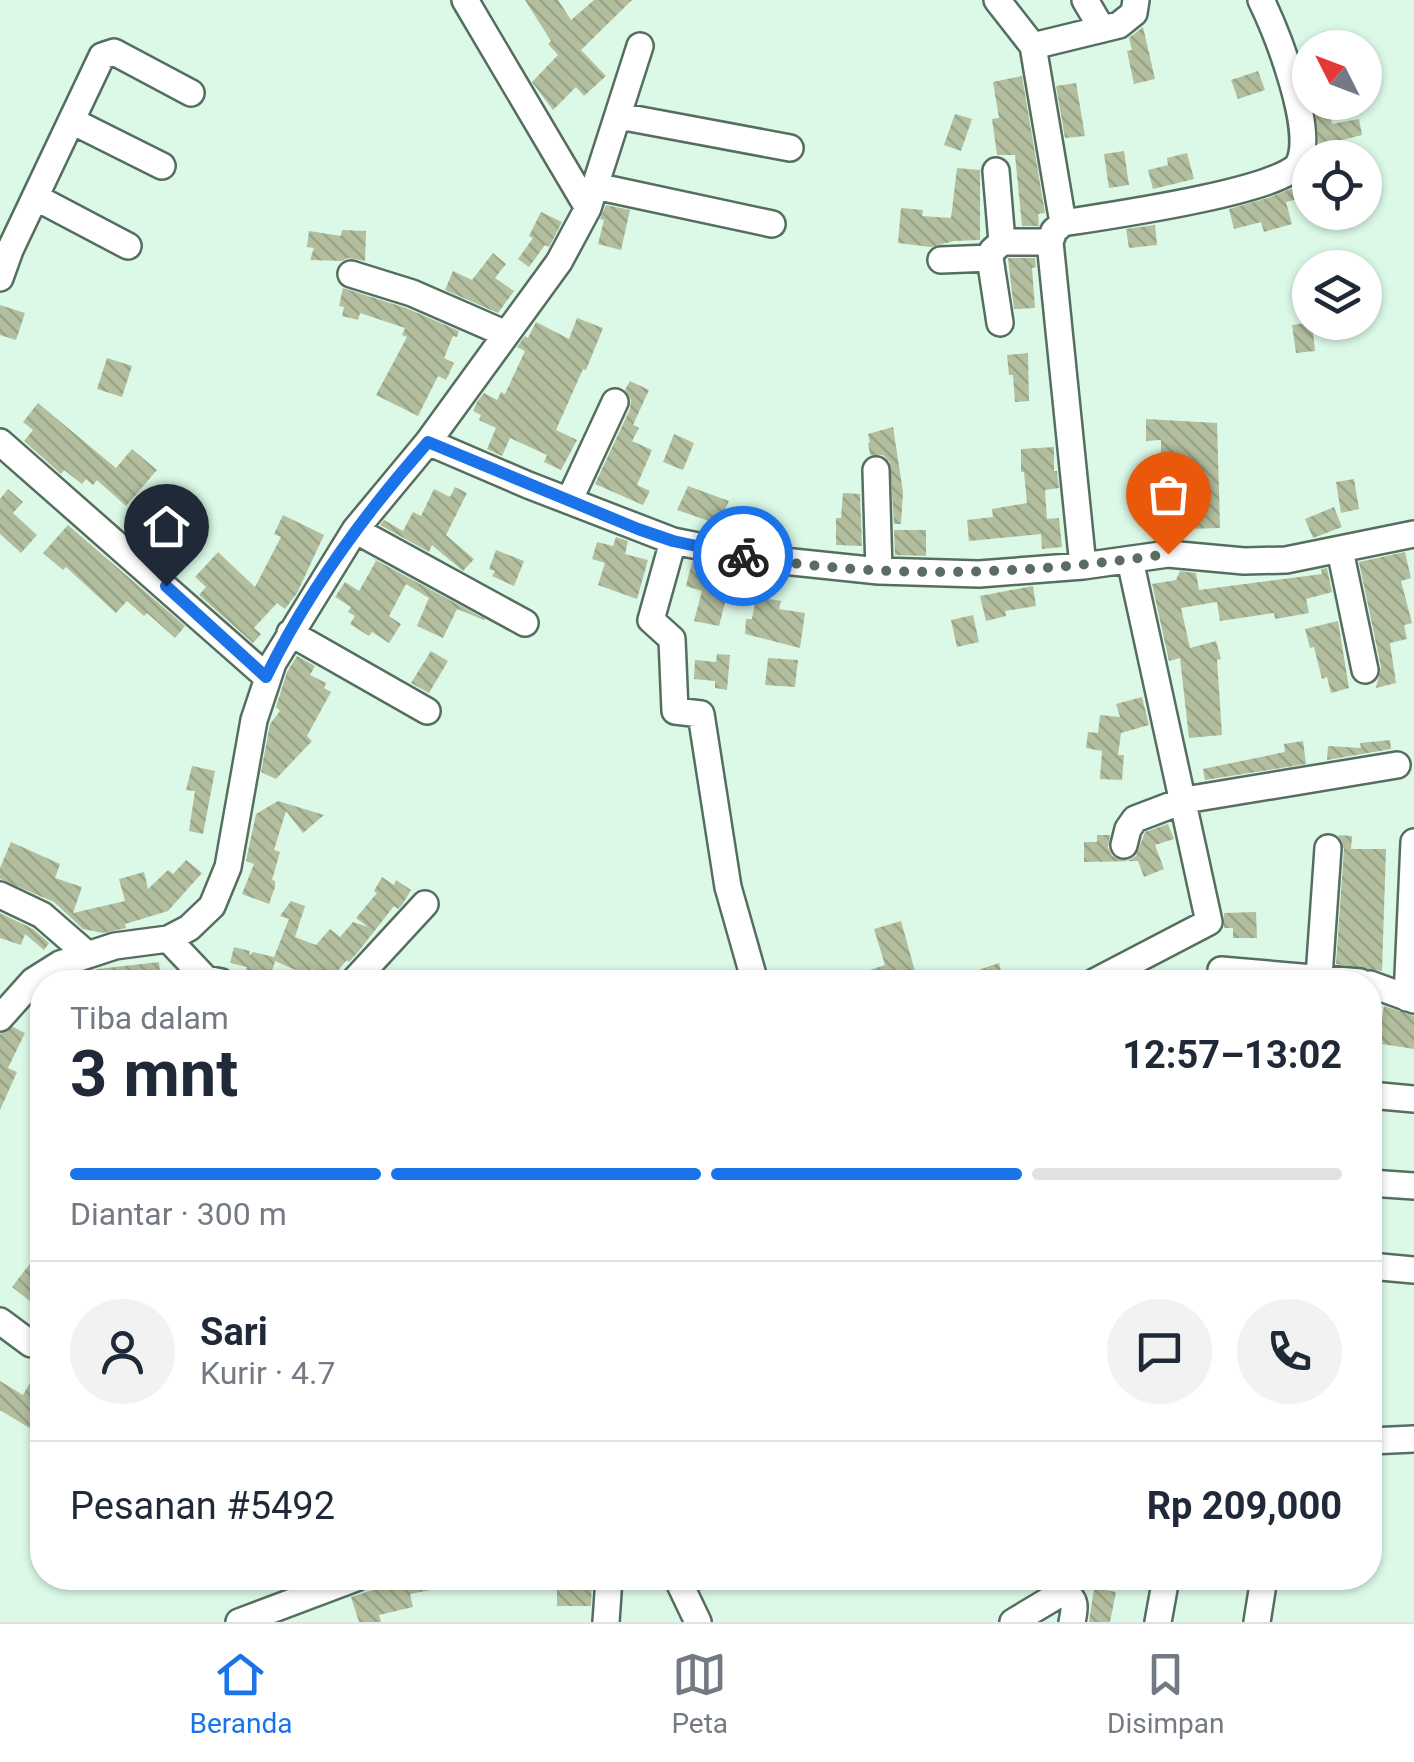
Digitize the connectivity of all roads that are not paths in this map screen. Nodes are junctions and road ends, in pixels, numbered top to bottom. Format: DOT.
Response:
graph roads {
  1 [pos="465,0"];
  2 [pos="997,0"];
  3 [pos="1085,0"];
  4 [pos="1136,0"];
  5 [pos="1261,0"];
  6 [pos="1102,29"];
  7 [pos="640,46"];
  8 [pos="1033,46"];
  9 [pos="191,92"];
  10 [pos="619,116"];
  11 [pos="72,121"];
  12 [pos="790,148"];
  13 [pos="162,166"];
  14 [pos="996,171"];
  15 [pos="35,197"];
  16 [pos="592,197"];
  17 [pos="772,224"];
  18 [pos="1056,232"];
  19 [pos="128,246"];
  20 [pos="996,250"];
  21 [pos="940,260"];
  22 [pos="351,274"];
  23 [pos="0,278"];
  24 [pos="1000,323"];
  25 [pos="506,334"];
  26 [pos="615,402"];
  27 [pos="0,442"];
  28 [pos="428,442"];
  29 [pos="876,470"];
  30 [pos="569,501"];
  31 [pos="355,530"];
  32 [pos="1414,534"];
  33 [pos="673,541"];
  34 [pos="1340,550"];
  35 [pos="1130,560"];
  36 [pos="1084,566"];
  37 [pos="879,571"];
  38 [pos="526,623"];
  39 [pos="290,633"];
  40 [pos="1365,670"];
  41 [pos="266,677"];
  42 [pos="427,710"];
  43 [pos="1397,765"];
  44 [pos="1185,800"];
  45 [pos="1414,842"];
  46 [pos="1124,845"];
  47 [pos="1328,848"];
  48 [pos="0,895"];
  49 [pos="424,904"];
  50 [pos="1209,922"];
  51 [pos="168,939"];
  52 [pos="88,955"];
  53 [pos="50,970"];
  54 [pos="200,970"];
  55 [pos="364,970"];
  56 [pos="752,970"];
  57 [pos="1117,970"];
  58 [pos="1221,970"];
  59 [pos="1320,970"];
  60 [pos="30,984"];
  61 [pos="1382,988"];
  62 [pos="1411,999"];
  63 [pos="0,1018"];
  64 [pos="1382,1096"];
  65 [pos="1414,1099"];
  66 [pos="1382,1184"];
  67 [pos="1414,1186"];
  68 [pos="1382,1267"];
  69 [pos="1414,1270"];
  70 [pos="0,1321"];
  71 [pos="30,1344"];
  72 [pos="1414,1439"];
  73 [pos="1382,1440"];
  74 [pos="324,1590"];
  75 [pos="608,1590"];
  76 [pos="683,1590"];
  77 [pos="1164,1590"];
  78 [pos="1262,1590"];
  79 [pos="239,1622"];
  80 [pos="606,1622"];
  81 [pos="698,1622"];
  82 [pos="1013,1622"];
  83 [pos="1072,1622"];
  84 [pos="1158,1622"];
  85 [pos="1257,1622"];
  1 -- 16 [label="street"];
  2 -- 8 [label="street"];
  3 -- 6 [label="street"];
  4 -- 6 [label="street"];
  5 -- 18 [label="street"];
  6 -- 8 [label="street"];
  7 -- 10 [label="street"];
  8 -- 18 [label="street"];
  9 -- 11 [label="street"];
  10 -- 12 [label="street"];
  10 -- 16 [label="street"];
  11 -- 13 [label="street"];
  11 -- 15 [label="street"];
  14 -- 20 [label="street"];
  15 -- 19 [label="street"];
  15 -- 23 [label="street"];
  16 -- 17 [label="street"];
  16 -- 25 [label="street"];
  18 -- 20 [label="street"];
  18 -- 36 [label="street"];
  20 -- 21 [label="street"];
  20 -- 24 [label="street"];
  22 -- 25 [label="street"];
  25 -- 28 [label="street"];
  26 -- 30 [label="street"];
  27 -- 41 [label="street"];
  28 -- 30 [label="street"];
  28 -- 31 [label="street"];
  29 -- 37 [label="street"];
  30 -- 33 [label="street"];
  31 -- 38 [label="street"];
  31 -- 39 [label="street"];
  32 -- 34 [label="street"];
  33 -- 37 [label="street"];
  33 -- 56 [label="street"];
  34 -- 35 [label="street"];
  34 -- 40 [label="street"];
  35 -- 36 [label="street"];
  35 -- 44 [label="street"];
  36 -- 37 [label="street"];
  39 -- 41 [label="street"];
  39 -- 42 [label="street"];
  41 -- 51 [label="street"];
  43 -- 44 [label="street"];
  44 -- 46 [label="street"];
  44 -- 50 [label="street"];
  45 -- 62 [label="street"];
  47 -- 59 [label="street"];
  48 -- 52 [label="street"];
  49 -- 55 [label="street"];
  50 -- 57 [label="street"];
  50 -- 58 [label="street"];
  51 -- 52 [label="street"];
  51 -- 54 [label="street"];
  52 -- 53 [label="street"];
  60 -- 63 [label="street"];
  61 -- 62 [label="street"];
  64 -- 65 [label="street"];
  66 -- 67 [label="street"];
  68 -- 69 [label="street"];
  70 -- 71 [label="street"];
  72 -- 73 [label="street"];
  74 -- 79 [label="street"];
  75 -- 80 [label="street"];
  76 -- 81 [label="street"];
  77 -- 84 [label="street"];
  78 -- 85 [label="street"];
  82 -- 83 [label="street"];
}
